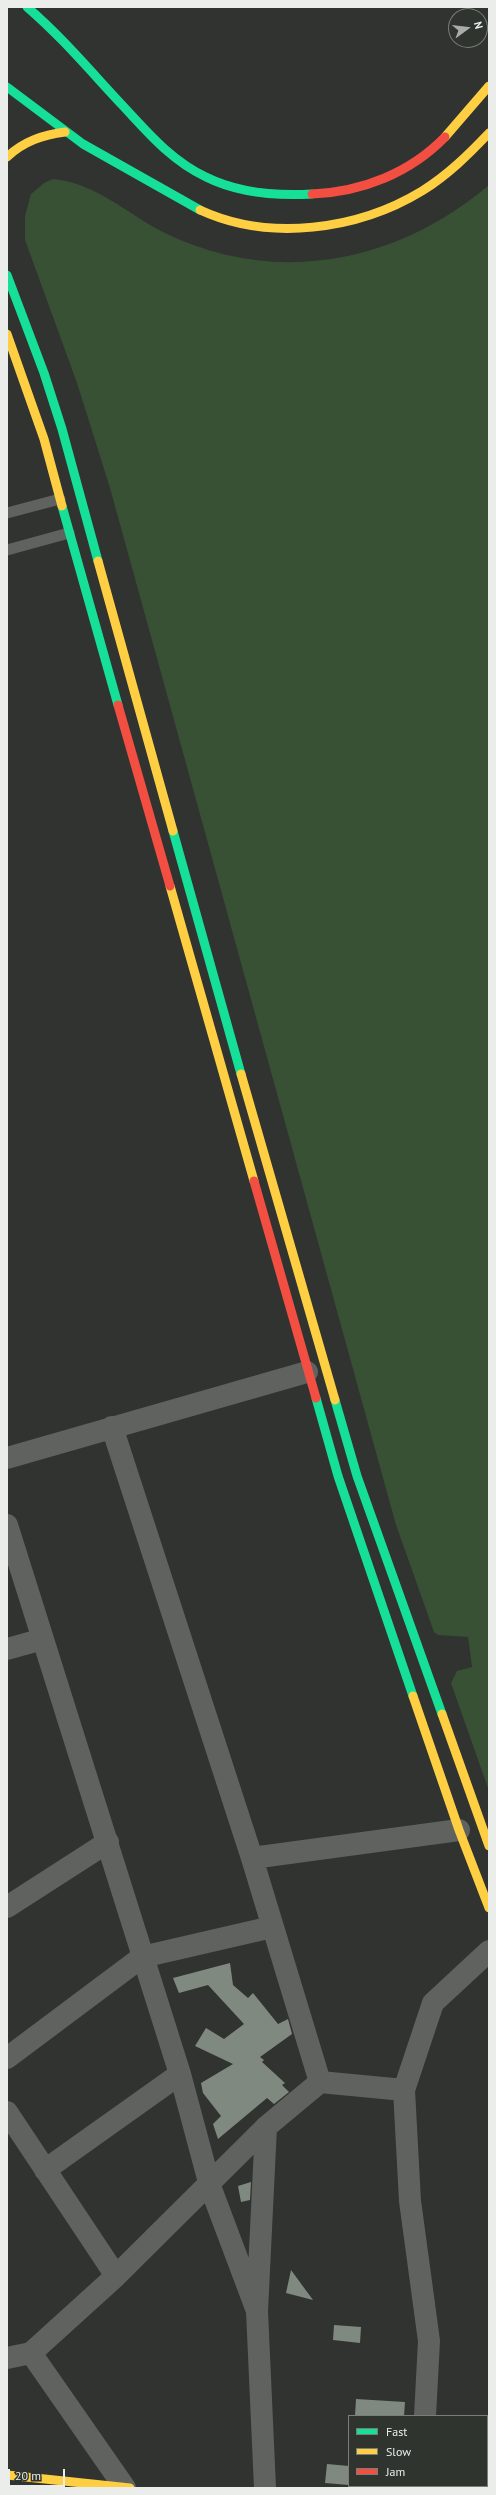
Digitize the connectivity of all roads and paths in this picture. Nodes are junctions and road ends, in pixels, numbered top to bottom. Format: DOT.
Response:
graph roads {
  1 [pos="27,7"];
  2 [pos="489,86"];
  3 [pos="7,87"];
  4 [pos="65,132"];
  5 [pos="489,132"];
  6 [pos="7,157"];
  7 [pos="7,275"];
  8 [pos="7,334"];
  9 [pos="60,499"];
  10 [pos="7,513"];
  11 [pos="69,533"];
  12 [pos="7,550"];
  13 [pos="308,1372"];
  14 [pos="112,1426"];
  15 [pos="7,1458"];
  16 [pos="7,1525"];
  17 [pos="43,1639"];
  18 [pos="7,1649"];
  19 [pos="459,1830"];
  20 [pos="108,1842"];
  21 [pos="489,1846"];
  22 [pos="252,1858"];
  23 [pos="8,1903"];
  24 [pos="489,1908"];
  25 [pos="272,1927"];
  26 [pos="489,1951"];
  27 [pos="142,1957"];
  28 [pos="7,2058"];
  29 [pos="180,2074"];
  30 [pos="320,2082"];
  31 [pos="404,2090"];
  32 [pos="7,2112"];
  33 [pos="266,2127"];
  34 [pos="45,2170"];
  35 [pos="210,2186"];
  36 [pos="116,2276"];
  37 [pos="257,2311"];
  38 [pos="31,2353"];
  39 [pos="7,2358"];
  40 [pos="425,2415"];
  41 [pos="7,2475"];
  42 [pos="125,2488"];
  43 [pos="130,2488"];
  44 [pos="265,2488"];
  1 -- 2 [label="main road"];
  3 -- 4 [label="main road"];
  4 -- 5 [label="main road"];
  4 -- 6 [label="main road"];
  7 -- 21 [label="main road"];
  8 -- 9 [label="main road"];
  9 -- 10 [label="lane"];
  9 -- 11 [label="main road"];
  11 -- 12 [label="lane"];
  11 -- 13 [label="main road"];
  13 -- 14 [label="street"];
  13 -- 19 [label="main road"];
  14 -- 15 [label="street"];
  14 -- 22 [label="street"];
  16 -- 17 [label="street"];
  17 -- 18 [label="street"];
  17 -- 20 [label="street"];
  19 -- 22 [label="street"];
  19 -- 24 [label="main road"];
  20 -- 23 [label="street"];
  20 -- 27 [label="street"];
  22 -- 25 [label="street"];
  25 -- 27 [label="street"];
  25 -- 30 [label="street"];
  26 -- 31 [label="street"];
  27 -- 28 [label="street"];
  27 -- 29 [label="street"];
  29 -- 34 [label="street"];
  29 -- 35 [label="street"];
  30 -- 31 [label="street"];
  30 -- 33 [label="street"];
  31 -- 40 [label="street"];
  32 -- 34 [label="street"];
  33 -- 35 [label="street"];
  33 -- 37 [label="street"];
  34 -- 36 [label="street"];
  35 -- 36 [label="street"];
  35 -- 37 [label="street"];
  36 -- 38 [label="street"];
  37 -- 44 [label="street"];
  38 -- 39 [label="street"];
  38 -- 42 [label="street"];
  41 -- 42 [label="main road"];
  42 -- 43 [label="main road"];
}
